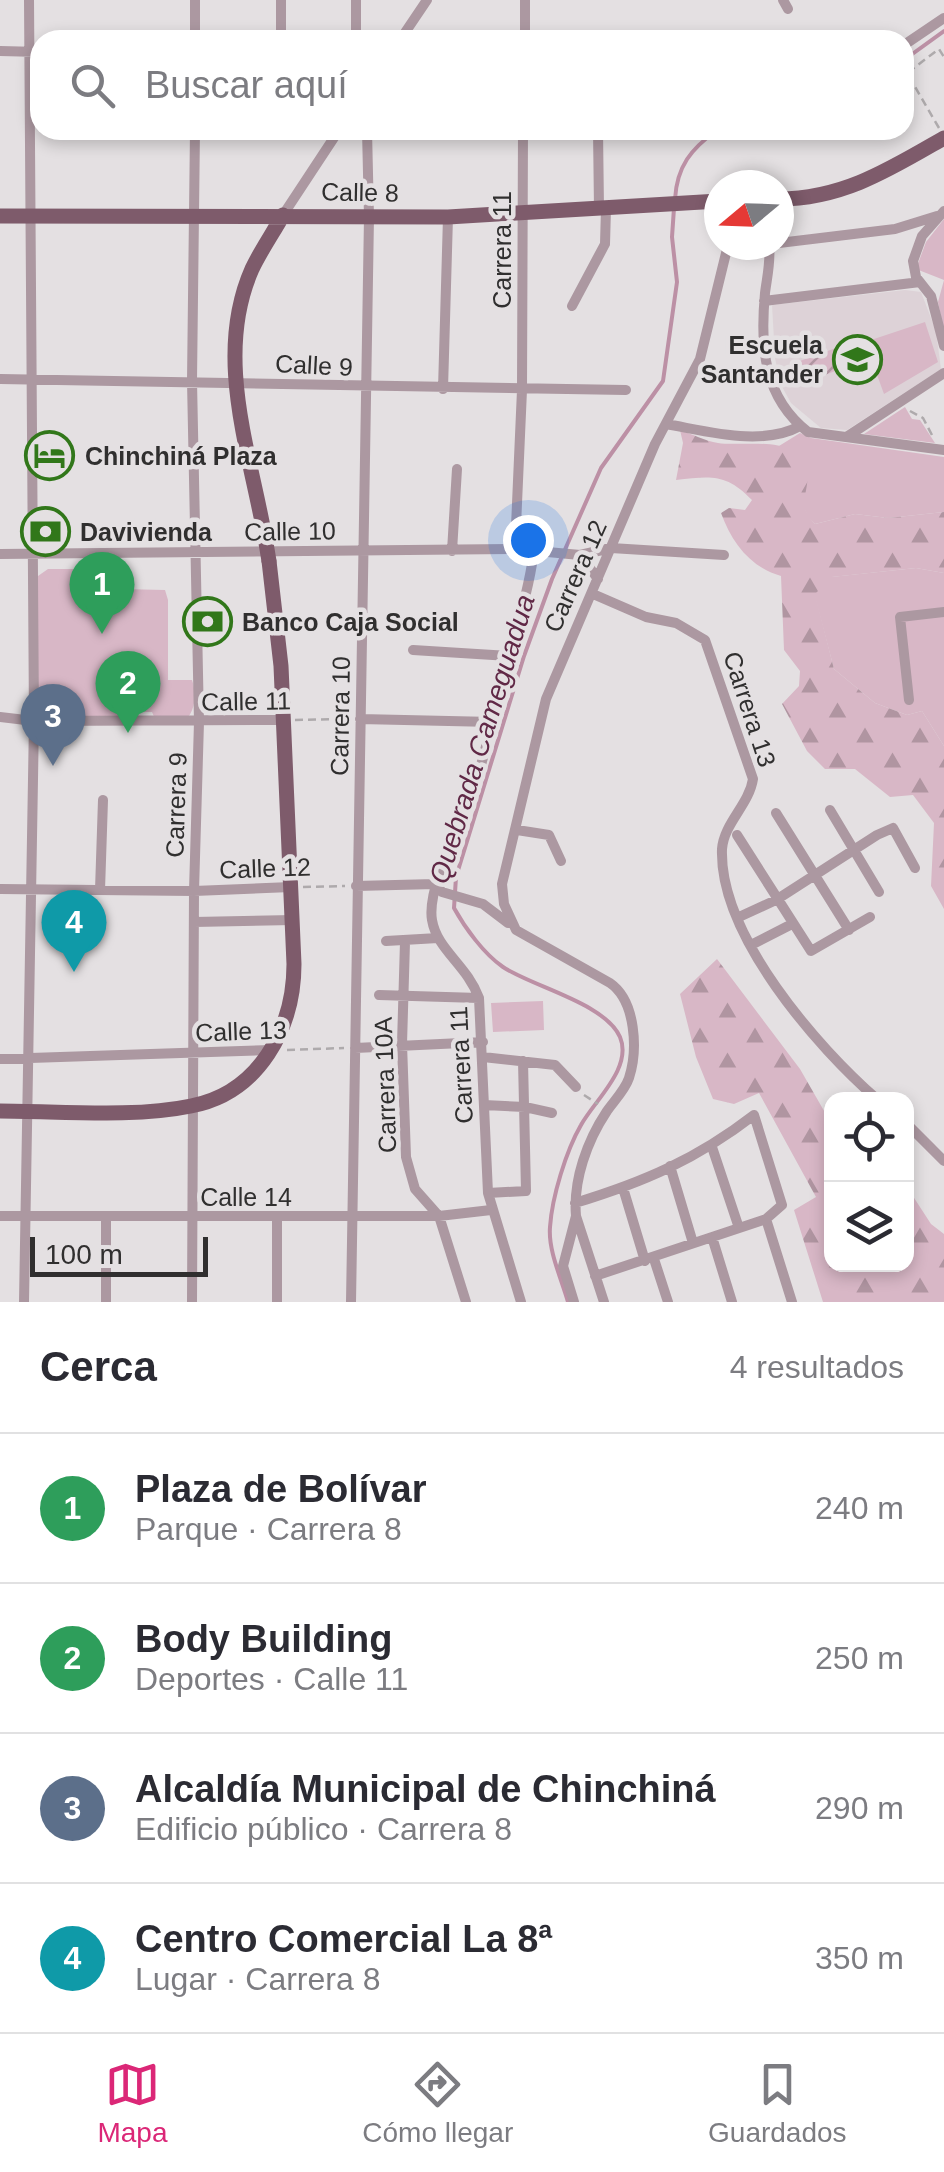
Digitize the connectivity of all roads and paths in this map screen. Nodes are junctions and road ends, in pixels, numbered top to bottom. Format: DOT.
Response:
graph roads {
  1 [pos="29,0"];
  2 [pos="195,0"];
  3 [pos="281,0"];
  4 [pos="356,0"];
  5 [pos="427,0"];
  6 [pos="524,0"];
  7 [pos="944,18"];
  8 [pos="32,30"];
  9 [pos="195,30"];
  10 [pos="281,30"];
  11 [pos="356,30"];
  12 [pos="407,30"];
  13 [pos="525,30"];
  14 [pos="914,38"];
  15 [pos="0,50"];
  16 [pos="30,52"];
  17 [pos="944,57"];
  18 [pos="914,68"];
  19 [pos="914,85"];
  20 [pos="944,117"];
  21 [pos="944,138"];
  22 [pos="32,140"];
  23 [pos="195,140"];
  24 [pos="333,140"];
  25 [pos="367,140"];
  26 [pos="524,140"];
  27 [pos="599,140"];
  28 [pos="794,197"];
  29 [pos="704,202"];
  30 [pos="602,209"];
  31 [pos="940,214"];
  32 [pos="283,215"];
  33 [pos="522,215"];
  34 [pos="0,216"];
  35 [pos="30,216"];
  36 [pos="194,216"];
  37 [pos="369,217"];
  38 [pos="448,218"];
  39 [pos="794,241"];
  40 [pos="724,260"];
  41 [pos="768,260"];
  42 [pos="920,282"];
  43 [pos="764,301"];
  44 [pos="572,306"];
  45 [pos="944,346"];
  46 [pos="944,373"];
  47 [pos="0,379"];
  48 [pos="31,379"];
  49 [pos="192,381"];
  50 [pos="236,381"];
  51 [pos="366,387"];
  52 [pos="443,389"];
  53 [pos="522,390"];
  54 [pos="626,390"];
  55 [pos="902,401"];
  56 [pos="666,424"];
  57 [pos="804,429"];
  58 [pos="847,437"];
  59 [pos="944,450"];
  60 [pos="457,469"];
  61 [pos="610,548"];
  62 [pos="515,550"];
  63 [pos="364,551"];
  64 [pos="452,551"];
  65 [pos="534,551"];
  66 [pos="197,552"];
  67 [pos="0,554"];
  68 [pos="575,554"];
  69 [pos="31,555"];
  70 [pos="724,555"];
  71 [pos="598,579"];
  72 [pos="593,594"];
  73 [pos="944,616"];
  74 [pos="414,650"];
  75 [pos="510,656"];
  76 [pos="909,700"];
  77 [pos="0,718"];
  78 [pos="360,719"];
  79 [pos="284,720"];
  80 [pos="34,721"];
  81 [pos="199,722"];
  82 [pos="493,722"];
  83 [pos="103,800"];
  84 [pos="830,810"];
  85 [pos="776,814"];
  86 [pos="516,830"];
  87 [pos="737,835"];
  88 [pos="854,850"];
  89 [pos="561,860"];
  90 [pos="915,868"];
  91 [pos="815,874"];
  92 [pos="356,886"];
  93 [pos="291,887"];
  94 [pos="438,888"];
  95 [pos="0,889"];
  96 [pos="30,890"];
  97 [pos="100,890"];
  98 [pos="194,891"];
  99 [pos="879,892"];
  100 [pos="776,900"];
  101 [pos="738,917"];
  102 [pos="870,917"];
  103 [pos="292,920"];
  104 [pos="194,922"];
  105 [pos="792,924"];
  106 [pos="516,930"];
  107 [pos="849,930"];
  108 [pos="438,938"];
  109 [pos="386,942"];
  110 [pos="405,942"];
  111 [pos="751,945"];
  112 [pos="380,995"];
  113 [pos="403,996"];
  114 [pos="479,998"];
  115 [pos="483,1042"];
  116 [pos="402,1044"];
  117 [pos="355,1048"];
  118 [pos="272,1050"];
  119 [pos="192,1054"];
  120 [pos="483,1057"];
  121 [pos="28,1058"];
  122 [pos="0,1059"];
  123 [pos="523,1061"];
  124 [pos="576,1088"];
  125 [pos="870,1092"];
  126 [pos="484,1105"];
  127 [pos="193,1106"];
  128 [pos="525,1106"];
  129 [pos="27,1111"];
  130 [pos="0,1112"];
  131 [pos="552,1113"];
  132 [pos="914,1131"];
  133 [pos="712,1147"];
  134 [pos="944,1161"];
  135 [pos="670,1166"];
  136 [pos="623,1188"];
  137 [pos="488,1193"];
  138 [pos="575,1203"];
  139 [pos="491,1210"];
  140 [pos="0,1216"];
  141 [pos="26,1216"];
  142 [pos="277,1216"];
  143 [pos="352,1216"];
  144 [pos="439,1216"];
  145 [pos="576,1216"];
  146 [pos="106,1217"];
  147 [pos="192,1217"];
  148 [pos="766,1219"];
  149 [pos="739,1228"];
  150 [pos="712,1237"];
  151 [pos="693,1243"];
  152 [pos="590,1258"];
  153 [pos="565,1259"];
  154 [pos="650,1260"];
  155 [pos="596,1276"];
  156 [pos="24,1302"];
  157 [pos="106,1302"];
  158 [pos="192,1302"];
  159 [pos="276,1302"];
  160 [pos="351,1302"];
  161 [pos="466,1302"];
  162 [pos="521,1302"];
  163 [pos="574,1302"];
  164 [pos="604,1302"];
  165 [pos="668,1302"];
  166 [pos="732,1302"];
  167 [pos="792,1302"];
  1 -- 8 [label="street"];
  2 -- 9 [label="street"];
  3 -- 10 [label="street"];
  4 -- 11 [label="street"];
  5 -- 12 [label="street"];
  6 -- 13 [label="street"];
  7 -- 14 [label="street"];
  15 -- 16 [label="street"];
  17 -- 18 [label="path"];
  19 -- 20 [label="path"];
  21 -- 28 [label="main road"];
  22 -- 35 [label="street"];
  23 -- 36 [label="street, Carrera 9"];
  24 -- 32 [label="street"];
  25 -- 37 [label="street, Carrera 10"];
  26 -- 33 [label="street, Carrera 11"];
  27 -- 30 [label="street"];
  29 -- 30 [label="main road, Calle 8"];
  30 -- 33 [label="main road, Calle 8"];
  30 -- 44 [label="street"];
  31 -- 39 [label="street"];
  31 -- 42 [label="street"];
  32 -- 36 [label="main road, Calle 8"];
  32 -- 37 [label="main road, Calle 8"];
  32 -- 50 [label="main road"];
  33 -- 38 [label="main road, Calle 8"];
  33 -- 53 [label="street, Carrera 11"];
  34 -- 35 [label="main road, Calle 8"];
  35 -- 36 [label="main road, Calle 8"];
  35 -- 48 [label="street"];
  36 -- 49 [label="street, Carrera 9"];
  37 -- 38 [label="main road, Calle 8"];
  37 -- 51 [label="street, Carrera 10"];
  38 -- 52 [label="street"];
  40 -- 56 [label="street, Carrera 12"];
  41 -- 43 [label="street"];
  42 -- 43 [label="street"];
  42 -- 45 [label="street"];
  43 -- 57 [label="street"];
  46 -- 55 [label="street"];
  47 -- 48 [label="street, Calle 9"];
  48 -- 49 [label="street, Calle 9"];
  48 -- 69 [label="street"];
  49 -- 50 [label="street, Calle 9"];
  49 -- 66 [label="street, Carrera 9"];
  50 -- 51 [label="street, Calle 9"];
  50 -- 79 [label="main road, bridge"];
  51 -- 52 [label="street, Calle 9"];
  51 -- 63 [label="street, Carrera 10"];
  52 -- 53 [label="street, Calle 9"];
  53 -- 54 [label="street, Calle 9"];
  53 -- 62 [label="street, Carrera 11"];
  55 -- 58 [label="street"];
  55 -- 59 [label="path"];
  56 -- 57 [label="street"];
  56 -- 61 [label="street, Carrera 12"];
  57 -- 58 [label="street"];
  58 -- 59 [label="street"];
  60 -- 64 [label="street"];
  61 -- 68 [label="street, Calle 10"];
  61 -- 70 [label="street, Calle 10"];
  61 -- 71 [label="street, Carrera 12"];
  62 -- 64 [label="street, Calle 10"];
  62 -- 65 [label="street, Calle 10"];
  63 -- 64 [label="street, Calle 10"];
  63 -- 66 [label="street, Calle 10"];
  63 -- 78 [label="street, Carrera 10"];
  65 -- 68 [label="street, Calle 10"];
  65 -- 75 [label="street"];
  66 -- 69 [label="street, Calle 10"];
  66 -- 81 [label="street, Carrera 9"];
  67 -- 69 [label="street, Calle 10"];
  68 -- 71 [label="street"];
  69 -- 80 [label="street"];
  71 -- 72 [label="street, Carrera 12"];
  72 -- 86 [label="street, Carrera 12"];
  72 -- 101 [label="street, Carrera 13"];
  73 -- 76 [label="street"];
  74 -- 75 [label="street"];
  75 -- 82 [label="street"];
  77 -- 80 [label="street, Calle 11"];
  78 -- 79 [label="path, Calle 11"];
  78 -- 82 [label="street"];
  78 -- 92 [label="street, Carrera 10"];
  79 -- 81 [label="street, Calle 11"];
  79 -- 93 [label="main road"];
  80 -- 81 [label="street, Calle 11"];
  80 -- 96 [label="street"];
  81 -- 98 [label="street, Carrera 9"];
  82 -- 94 [label="street"];
  83 -- 97 [label="street"];
  84 -- 88 [label="street"];
  85 -- 91 [label="street"];
  86 -- 89 [label="street"];
  86 -- 106 [label="street, Carrera 12"];
  87 -- 100 [label="street"];
  88 -- 90 [label="street"];
  88 -- 91 [label="street"];
  88 -- 99 [label="street"];
  91 -- 100 [label="street"];
  91 -- 107 [label="street"];
  92 -- 93 [label="path, Calle 12"];
  92 -- 94 [label="street"];
  92 -- 117 [label="street, Carrera 10"];
  93 -- 98 [label="street, Calle 12"];
  93 -- 103 [label="main road"];
  94 -- 106 [label="street"];
  94 -- 108 [label="street"];
  95 -- 96 [label="street, Calle 12"];
  96 -- 97 [label="street, Calle 12"];
  96 -- 121 [label="street"];
  97 -- 98 [label="street, Calle 12"];
  98 -- 104 [label="street, Carrera 9"];
  100 -- 101 [label="street"];
  100 -- 105 [label="street"];
  101 -- 111 [label="street, Carrera 13"];
  102 -- 107 [label="street"];
  103 -- 104 [label="street"];
  103 -- 118 [label="main road"];
  104 -- 119 [label="street, Carrera 9"];
  105 -- 107 [label="street"];
  105 -- 111 [label="street"];
  106 -- 138 [label="street"];
  108 -- 110 [label="street"];
  108 -- 114 [label="street, Carrera 11"];
  109 -- 110 [label="street"];
  110 -- 113 [label="street, Carrera 10A"];
  111 -- 125 [label="street, Carrera 13"];
  112 -- 113 [label="street"];
  113 -- 114 [label="street"];
  113 -- 116 [label="street, Carrera 10A"];
  114 -- 115 [label="street, Carrera 11"];
  115 -- 116 [label="street"];
  115 -- 120 [label="street, Carrera 11"];
  116 -- 117 [label="street"];
  116 -- 144 [label="street, Carrera 10A"];
  117 -- 118 [label="path, Calle 13"];
  117 -- 143 [label="street, Carrera 10"];
  118 -- 119 [label="street, Calle 13"];
  118 -- 127 [label="main road"];
  119 -- 121 [label="street, Calle 13"];
  119 -- 127 [label="street, Carrera 9"];
  120 -- 123 [label="street"];
  120 -- 126 [label="street, Carrera 11"];
  121 -- 122 [label="street, Calle 13"];
  121 -- 129 [label="street"];
  123 -- 124 [label="street"];
  123 -- 128 [label="street"];
  126 -- 128 [label="street"];
  126 -- 137 [label="street, Carrera 11"];
  127 -- 129 [label="main road"];
  127 -- 147 [label="street, Carrera 9"];
  128 -- 131 [label="street"];
  128 -- 137 [label="street"];
  129 -- 130 [label="main road"];
  129 -- 141 [label="street"];
  132 -- 134 [label="street"];
  133 -- 135 [label="street"];
  133 -- 148 [label="street"];
  133 -- 149 [label="street"];
  135 -- 136 [label="street"];
  135 -- 151 [label="street"];
  136 -- 138 [label="street"];
  136 -- 154 [label="street"];
  137 -- 139 [label="street, Carrera 11"];
  138 -- 145 [label="street"];
  139 -- 144 [label="street, Calle 14"];
  139 -- 162 [label="street, Carrera 11"];
  140 -- 141 [label="street, Calle 14"];
  141 -- 146 [label="street, Calle 14"];
  141 -- 156 [label="street"];
  142 -- 143 [label="street, Calle 14"];
  142 -- 147 [label="street, Calle 14"];
  142 -- 159 [label="street"];
  143 -- 144 [label="street, Calle 14"];
  143 -- 160 [label="street, Carrera 10"];
  144 -- 161 [label="street, Carrera 10A"];
  145 -- 152 [label="street"];
  145 -- 153 [label="street"];
  146 -- 147 [label="street, Calle 14"];
  146 -- 157 [label="street"];
  147 -- 158 [label="street, Carrera 9"];
  148 -- 149 [label="street"];
  148 -- 167 [label="street"];
  149 -- 150 [label="street"];
  150 -- 151 [label="street"];
  150 -- 166 [label="street"];
  151 -- 154 [label="street"];
  152 -- 153 [label="street"];
  152 -- 155 [label="street"];
  153 -- 163 [label="street"];
  154 -- 155 [label="street"];
  154 -- 165 [label="street"];
  155 -- 164 [label="street"];
}
